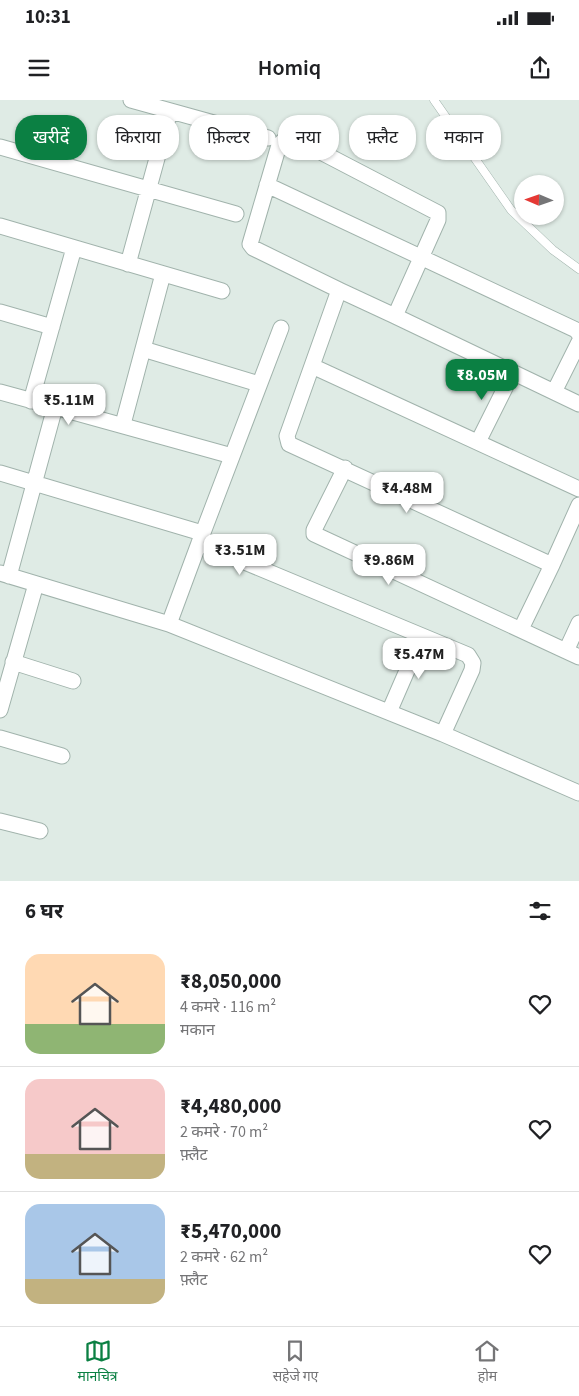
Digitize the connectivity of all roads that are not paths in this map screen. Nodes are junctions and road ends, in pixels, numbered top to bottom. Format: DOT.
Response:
graph roads {
  1 [pos="131,100"];
  2 [pos="434,100"];
  3 [pos="170,111"];
  4 [pos="189,116"];
  5 [pos="0,147"];
  6 [pos="267,185"];
  7 [pos="149,189"];
  8 [pos="236,214"];
  9 [pos="0,226"];
  10 [pos="74,248"];
  11 [pos="420,258"];
  12 [pos="128,264"];
  13 [pos="579,268"];
  14 [pos="163,274"];
  15 [pos="339,290"];
  16 [pos="222,291"];
  17 [pos="0,312"];
  18 [pos="395,316"];
  19 [pos="52,327"];
  20 [pos="280,328"];
  21 [pos="579,334"];
  22 [pos="579,342"];
  23 [pos="143,349"];
  24 [pos="312,366"];
  25 [pos="513,372"];
  26 [pos="260,384"];
  27 [pos="0,392"];
  28 [pos="554,392"];
  29 [pos="31,400"];
  30 [pos="579,404"];
  31 [pos="55,407"];
  32 [pos="123,424"];
  33 [pos="478,442"];
  34 [pos="232,456"];
  35 [pos="345,468"];
  36 [pos="0,473"];
  37 [pos="35,483"];
  38 [pos="579,489"];
  39 [pos="579,505"];
  40 [pos="200,538"];
  41 [pos="552,564"];
  42 [pos="5,575"];
  43 [pos="36,584"];
  44 [pos="579,623"];
  45 [pos="169,624"];
  46 [pos="521,629"];
  47 [pos="422,636"];
  48 [pos="572,654"];
  49 [pos="13,662"];
  50 [pos="73,681"];
  51 [pos="0,710"];
  52 [pos="389,712"];
  53 [pos="443,734"];
  54 [pos="0,738"];
  55 [pos="62,756"];
  56 [pos="579,793"];
  57 [pos="0,820"];
  58 [pos="40,831"];
  1 -- 3 [label="street"];
  2 -- 13 [label="lane"];
  3 -- 4 [label="street"];
  3 -- 7 [label="street"];
  5 -- 7 [label="street"];
  6 -- 11 [label="street"];
  6 -- 11 [label="street"];
  6 -- 15 [label="street"];
  7 -- 8 [label="street"];
  7 -- 12 [label="street"];
  9 -- 10 [label="street"];
  10 -- 12 [label="street"];
  10 -- 19 [label="street"];
  11 -- 18 [label="street"];
  11 -- 21 [label="street"];
  12 -- 14 [label="street"];
  14 -- 16 [label="street"];
  14 -- 23 [label="street"];
  15 -- 18 [label="street"];
  15 -- 24 [label="street"];
  17 -- 19 [label="street"];
  18 -- 25 [label="street"];
  19 -- 29 [label="street"];
  20 -- 26 [label="street"];
  22 -- 28 [label="street"];
  23 -- 26 [label="street"];
  23 -- 32 [label="street"];
  24 -- 33 [label="street"];
  24 -- 35 [label="street"];
  25 -- 28 [label="street"];
  25 -- 33 [label="street"];
  26 -- 34 [label="street"];
  27 -- 29 [label="street"];
  28 -- 30 [label="street"];
  29 -- 31 [label="street"];
  31 -- 32 [label="street"];
  31 -- 37 [label="street"];
  32 -- 34 [label="street"];
  33 -- 38 [label="street"];
  34 -- 40 [label="street"];
  35 -- 41 [label="street"];
  35 -- 46 [label="street"];
  36 -- 37 [label="street"];
  37 -- 40 [label="street"];
  37 -- 42 [label="street"];
  39 -- 41 [label="street"];
  40 -- 45 [label="street"];
  40 -- 47 [label="street"];
  41 -- 46 [label="street"];
  42 -- 43 [label="street"];
  43 -- 45 [label="street"];
  43 -- 49 [label="street"];
  44 -- 48 [label="street"];
  45 -- 52 [label="street"];
  46 -- 48 [label="street"];
  47 -- 52 [label="street"];
  47 -- 53 [label="street"];
  49 -- 50 [label="street"];
  49 -- 51 [label="street"];
  52 -- 53 [label="street"];
  53 -- 56 [label="street"];
  54 -- 55 [label="street"];
  57 -- 58 [label="street"];
}
